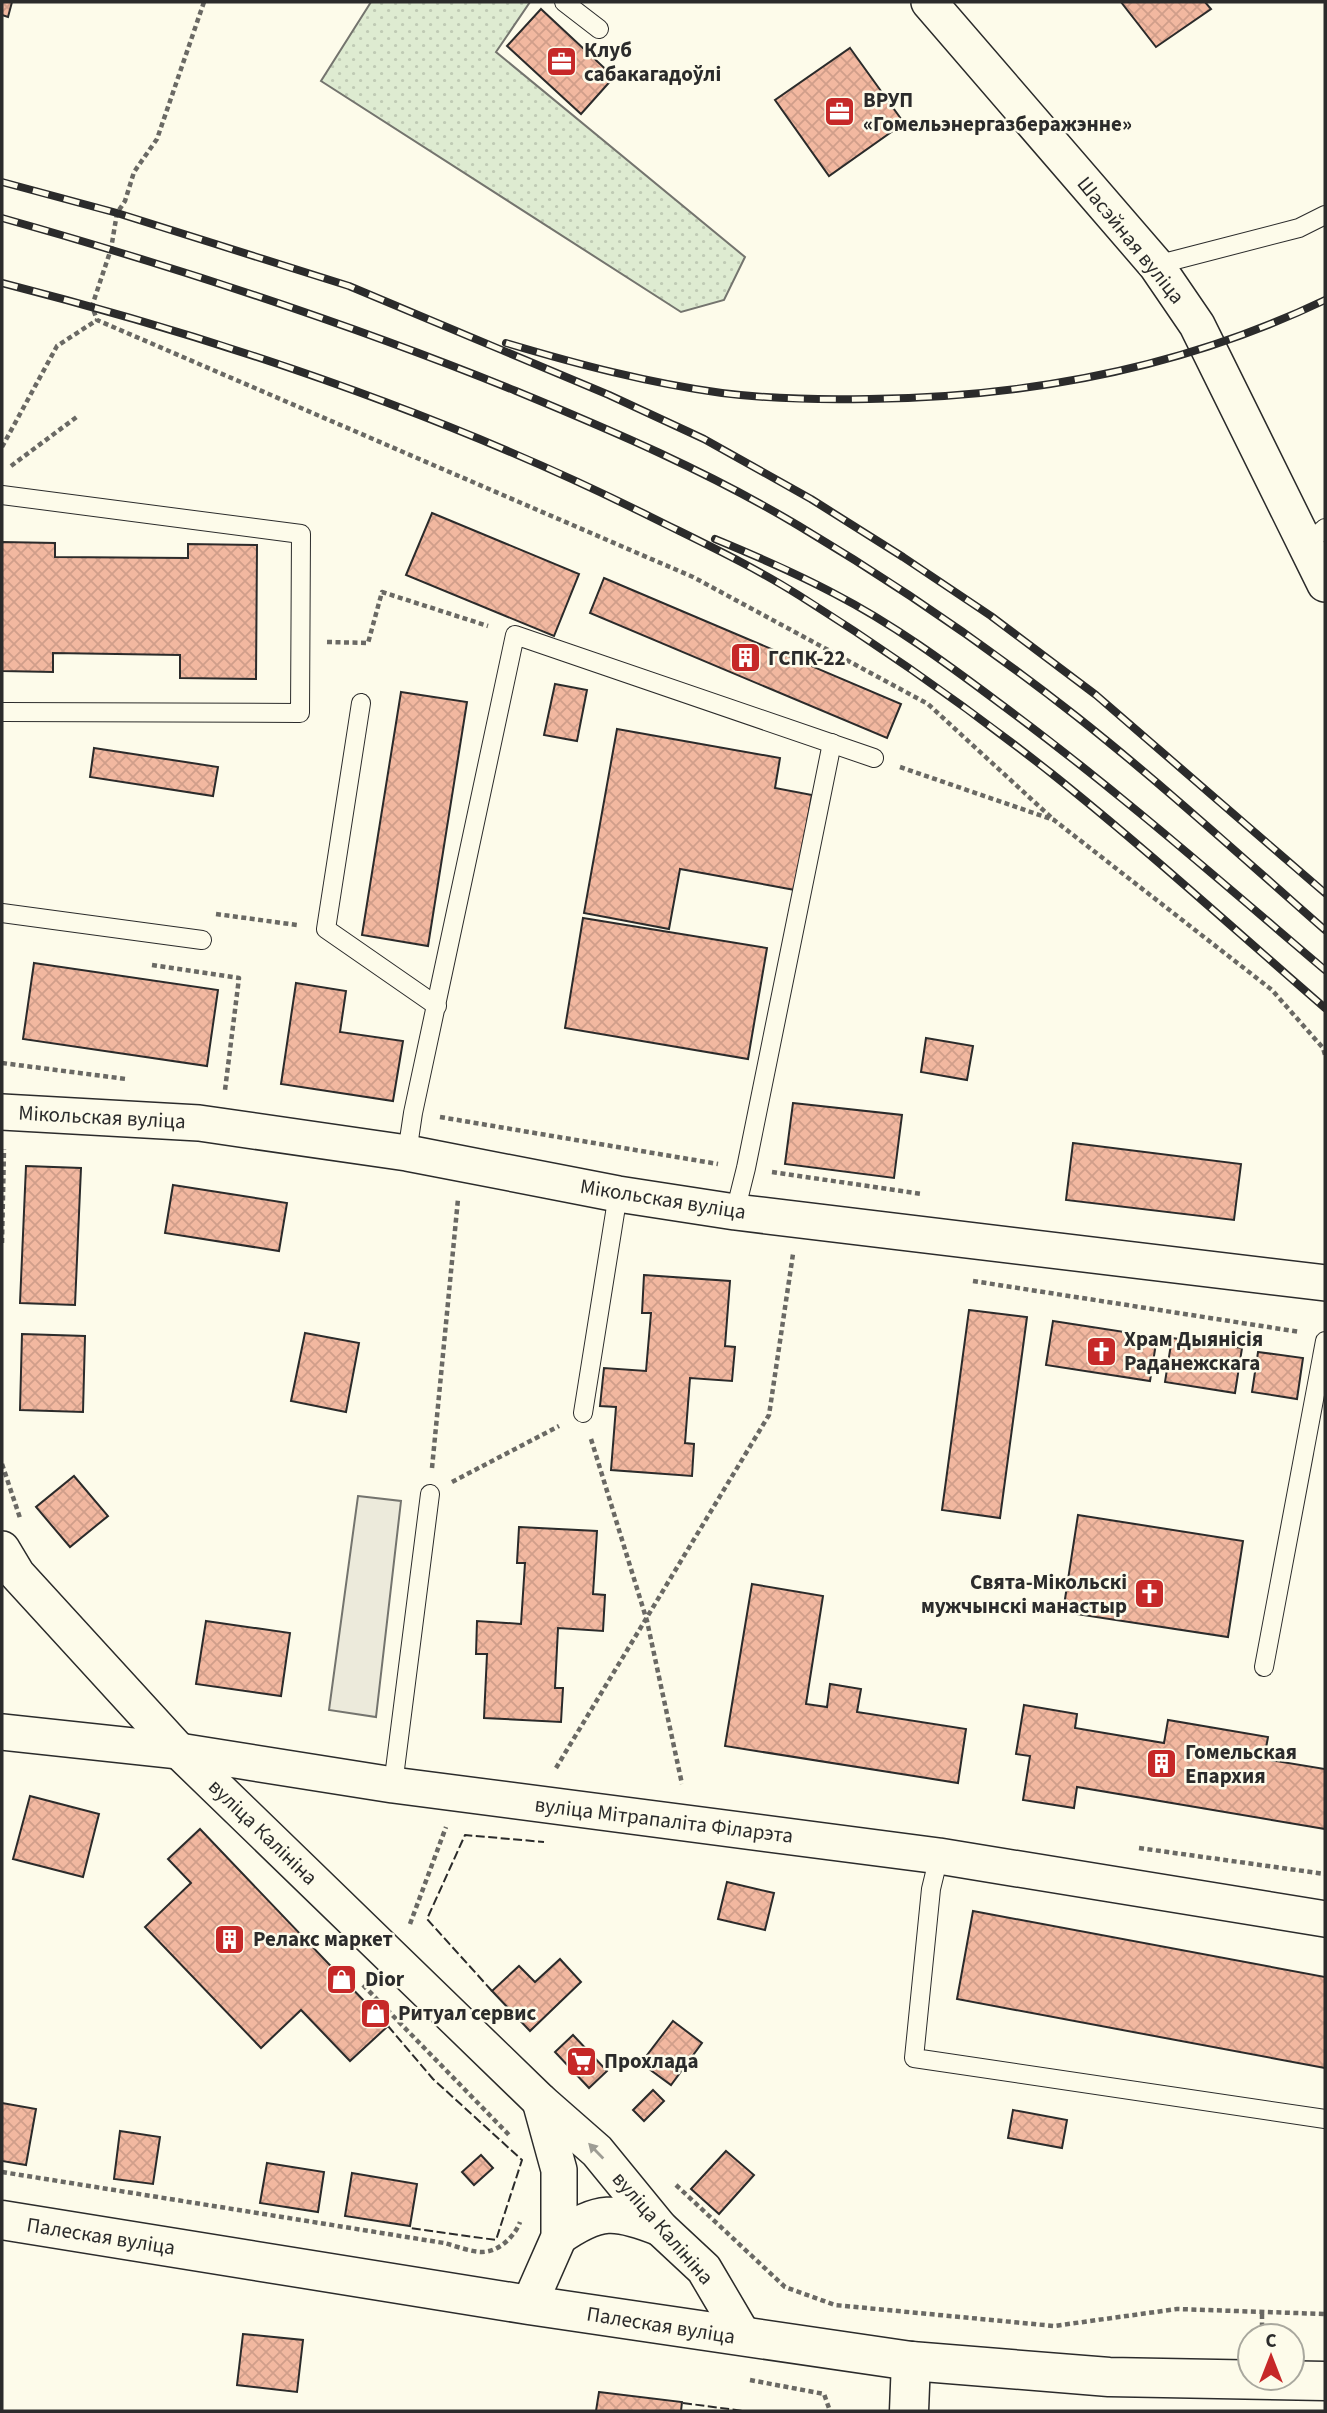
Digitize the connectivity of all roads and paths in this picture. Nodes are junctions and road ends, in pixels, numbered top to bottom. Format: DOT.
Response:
graph roads {
  1 [pos="204,2"];
  2 [pos="564,2"];
  3 [pos="929,2"];
  4 [pos="598,29"];
  5 [pos="1325,215"];
  6 [pos="1156,265"];
  7 [pos="97,320"];
  8 [pos="78,416"];
  9 [pos="2,447"];
  10 [pos="2,473"];
  11 [pos="2,495"];
  12 [pos="1315,537"];
  13 [pos="1325,584"];
  14 [pos="515,635"];
  15 [pos="300,641"];
  16 [pos="361,703"];
  17 [pos="2,712"];
  18 [pos="832,743"];
  19 [pos="874,758"];
  20 [pos="1054,820"];
  21 [pos="2,914"];
  22 [pos="202,940"];
  23 [pos="146,964"];
  24 [pos="437,1006"];
  25 [pos="1325,1055"];
  26 [pos="2,1063"];
  27 [pos="133,1080"];
  28 [pos="212,1090"];
  29 [pos="2,1112"];
  30 [pos="413,1113"];
  31 [pos="4,1147"];
  32 [pos="407,1153"];
  33 [pos="746,1168"];
  34 [pos="459,1191"];
  35 [pos="618,1194"];
  36 [pos="925,1194"];
  37 [pos="735,1212"];
  38 [pos="2,1243"];
  39 [pos="793,1253"];
  40 [pos="1325,1283"];
  41 [pos="1325,1341"];
  42 [pos="583,1413"];
  43 [pos="2,1464"];
  44 [pos="430,1494"];
  45 [pos="15,1538"];
  46 [pos="647,1620"];
  47 [pos="1264,1667"];
  48 [pos="2,1732"];
  49 [pos="179,1751"];
  50 [pos="552,1775"];
  51 [pos="669,1783"];
  52 [pos="393,1785"];
  53 [pos="447,1826"];
  54 [pos="939,1856"];
  55 [pos="1325,1919"];
  56 [pos="419,1933"];
  57 [pos="359,1981"];
  58 [pos="540,2101"];
  59 [pos="1325,2119"];
  60 [pos="517,2142"];
  61 [pos="2,2172"];
  62 [pos="673,2181"];
  63 [pos="521,2219"];
  64 [pos="2,2220"];
  65 [pos="660,2228"];
  66 [pos="559,2237"];
  67 [pos="529,2305"];
  68 [pos="1262,2312"];
  69 [pos="1325,2314"];
  70 [pos="1262,2322"];
  71 [pos="744,2337"];
  72 [pos="911,2361"];
  73 [pos="1325,2381"];
  74 [pos="909,2411"];
  1 -- 7 [label="path"];
  2 -- 4 [label="lane"];
  3 -- 6 [label="street, Шасэйная вуліца"];
  5 -- 6 [label="lane"];
  6 -- 12 [label="street, Шасэйная вуліца"];
  7 -- 9 [label="path"];
  7 -- 20 [label="path"];
  8 -- 10 [label="path"];
  11 -- 15 [label="lane"];
  12 -- 13 [label="street, Шасэйная вуліца"];
  14 -- 15 [label="path"];
  14 -- 18 [label="lane"];
  14 -- 24 [label="lane"];
  15 -- 17 [label="lane"];
  16 -- 24 [label="lane"];
  18 -- 19 [label="lane"];
  18 -- 33 [label="lane"];
  19 -- 20 [label="path"];
  20 -- 25 [label="path"];
  21 -- 22 [label="lane"];
  23 -- 28 [label="path"];
  24 -- 30 [label="lane"];
  26 -- 27 [label="path"];
  29 -- 32 [label="street, Мікольская вуліца"];
  30 -- 32 [label="lane"];
  30 -- 33 [label="path"];
  31 -- 38 [label="path"];
  32 -- 35 [label="street, Мікольская вуліца"];
  33 -- 36 [label="path"];
  33 -- 37 [label="lane"];
  34 -- 44 [label="path"];
  35 -- 37 [label="street, Мікольская вуліца"];
  35 -- 42 [label="lane"];
  37 -- 40 [label="street, Мікольская вуліца"];
  39 -- 46 [label="path"];
  41 -- 47 [label="lane"];
  42 -- 44 [label="path"];
  42 -- 46 [label="path"];
  43 -- 45 [label="path"];
  44 -- 52 [label="lane"];
  45 -- 49 [label="street, вуліца Калініна"];
  46 -- 50 [label="path"];
  46 -- 51 [label="path"];
  48 -- 49 [label="street, вуліца Мітрапаліта Філарэта"];
  49 -- 52 [label="street, вуліца Мітрапаліта Філарэта"];
  49 -- 58 [label="street, вуліца Калініна"];
  52 -- 54 [label="street, вуліца Мітрапаліта Філарэта"];
  53 -- 56 [label="path"];
  54 -- 55 [label="street, вуліца Мітрапаліта Філарэта"];
  54 -- 59 [label="lane"];
  57 -- 60 [label="path"];
  65 -- 58 [label="street, вуліца Калініна, one-way"];
  58 -- 66 [label="street"];
  61 -- 63 [label="path"];
  62 -- 68 [label="path"];
  64 -- 67 [label="main road, Палеская вуліца"];
  65 -- 66 [label="street"];
  65 -- 71 [label="street, вуліца Калініна"];
  66 -- 67 [label="street"];
  67 -- 71 [label="main road, Палеская вуліца"];
  68 -- 69 [label="path"];
  68 -- 70 [label="path"];
  71 -- 72 [label="main road, Палеская вуліца"];
  72 -- 73 [label="main road, Палеская вуліца"];
  72 -- 74 [label="main road"];
}
